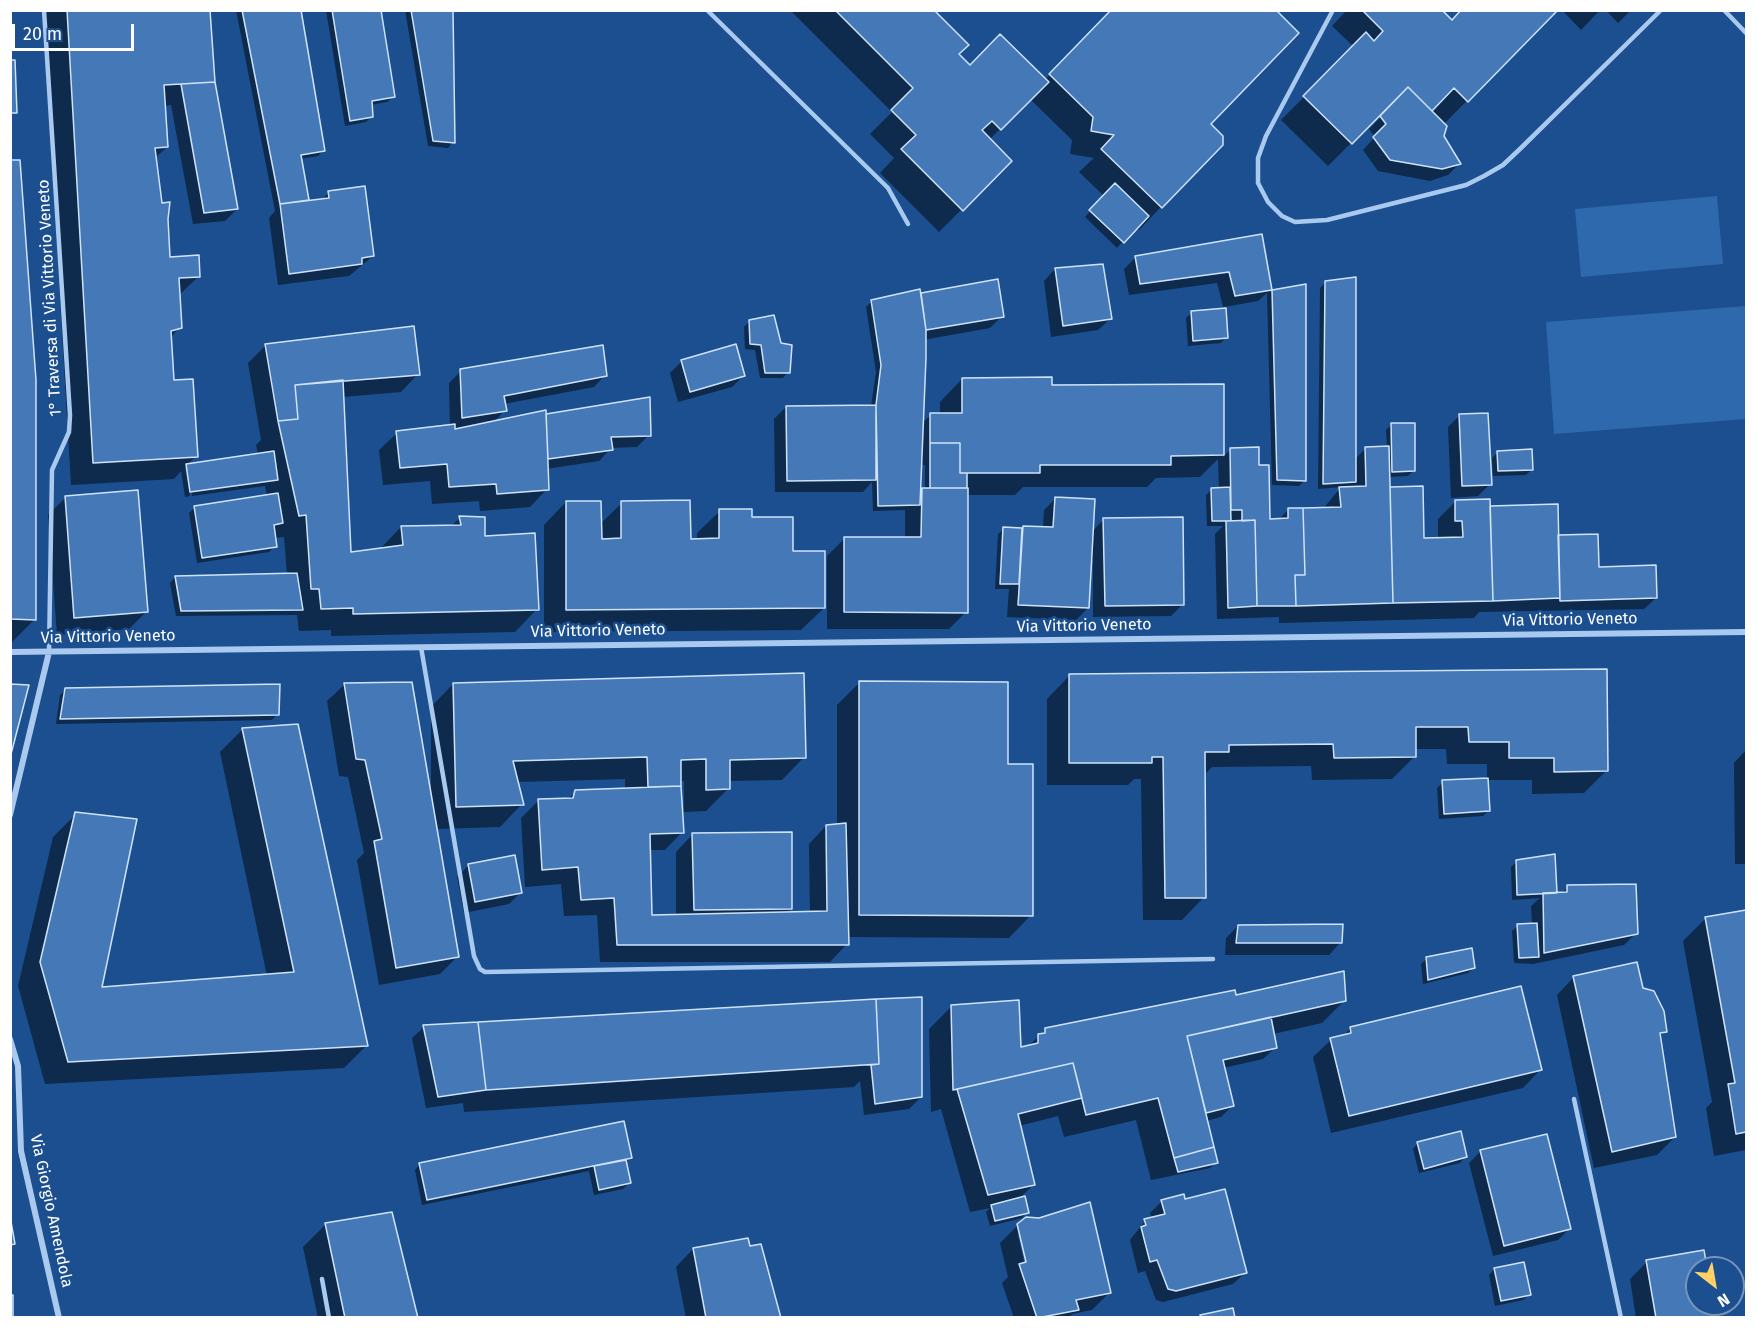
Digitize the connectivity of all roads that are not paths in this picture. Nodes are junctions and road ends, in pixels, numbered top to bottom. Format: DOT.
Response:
graph roads {
  1 [pos="44,10"];
  2 [pos="707,10"];
  3 [pos="1333,10"];
  4 [pos="1660,10"];
  5 [pos="1724,10"];
  6 [pos="1746,33"];
  7 [pos="908,224"];
  8 [pos="1746,632"];
  9 [pos="422,647"];
  10 [pos="10,652"];
  11 [pos="50,652"];
  12 [pos="10,815"];
  13 [pos="1213,959"];
  14 [pos="10,1040"];
  15 [pos="1574,1099"];
  16 [pos="322,1279"];
  17 [pos="59,1317"];
  18 [pos="329,1317"];
  19 [pos="1621,1317"];
  1 -- 11 [label="lane, 1° Traversa di Via Vittorio Veneto"];
  2 -- 7 [label="lane"];
  3 -- 4 [label="lane"];
  5 -- 6 [label="lane"];
  8 -- 9 [label="street, Via Vittorio Veneto"];
  9 -- 11 [label="street, Via Vittorio Veneto"];
  9 -- 13 [label="lane"];
  10 -- 11 [label="street, Via Vittorio Veneto"];
  11 -- 12 [label="street"];
  14 -- 17 [label="street, Via Giorgio Amendola"];
  15 -- 19 [label="lane"];
  16 -- 18 [label="lane"];
}
